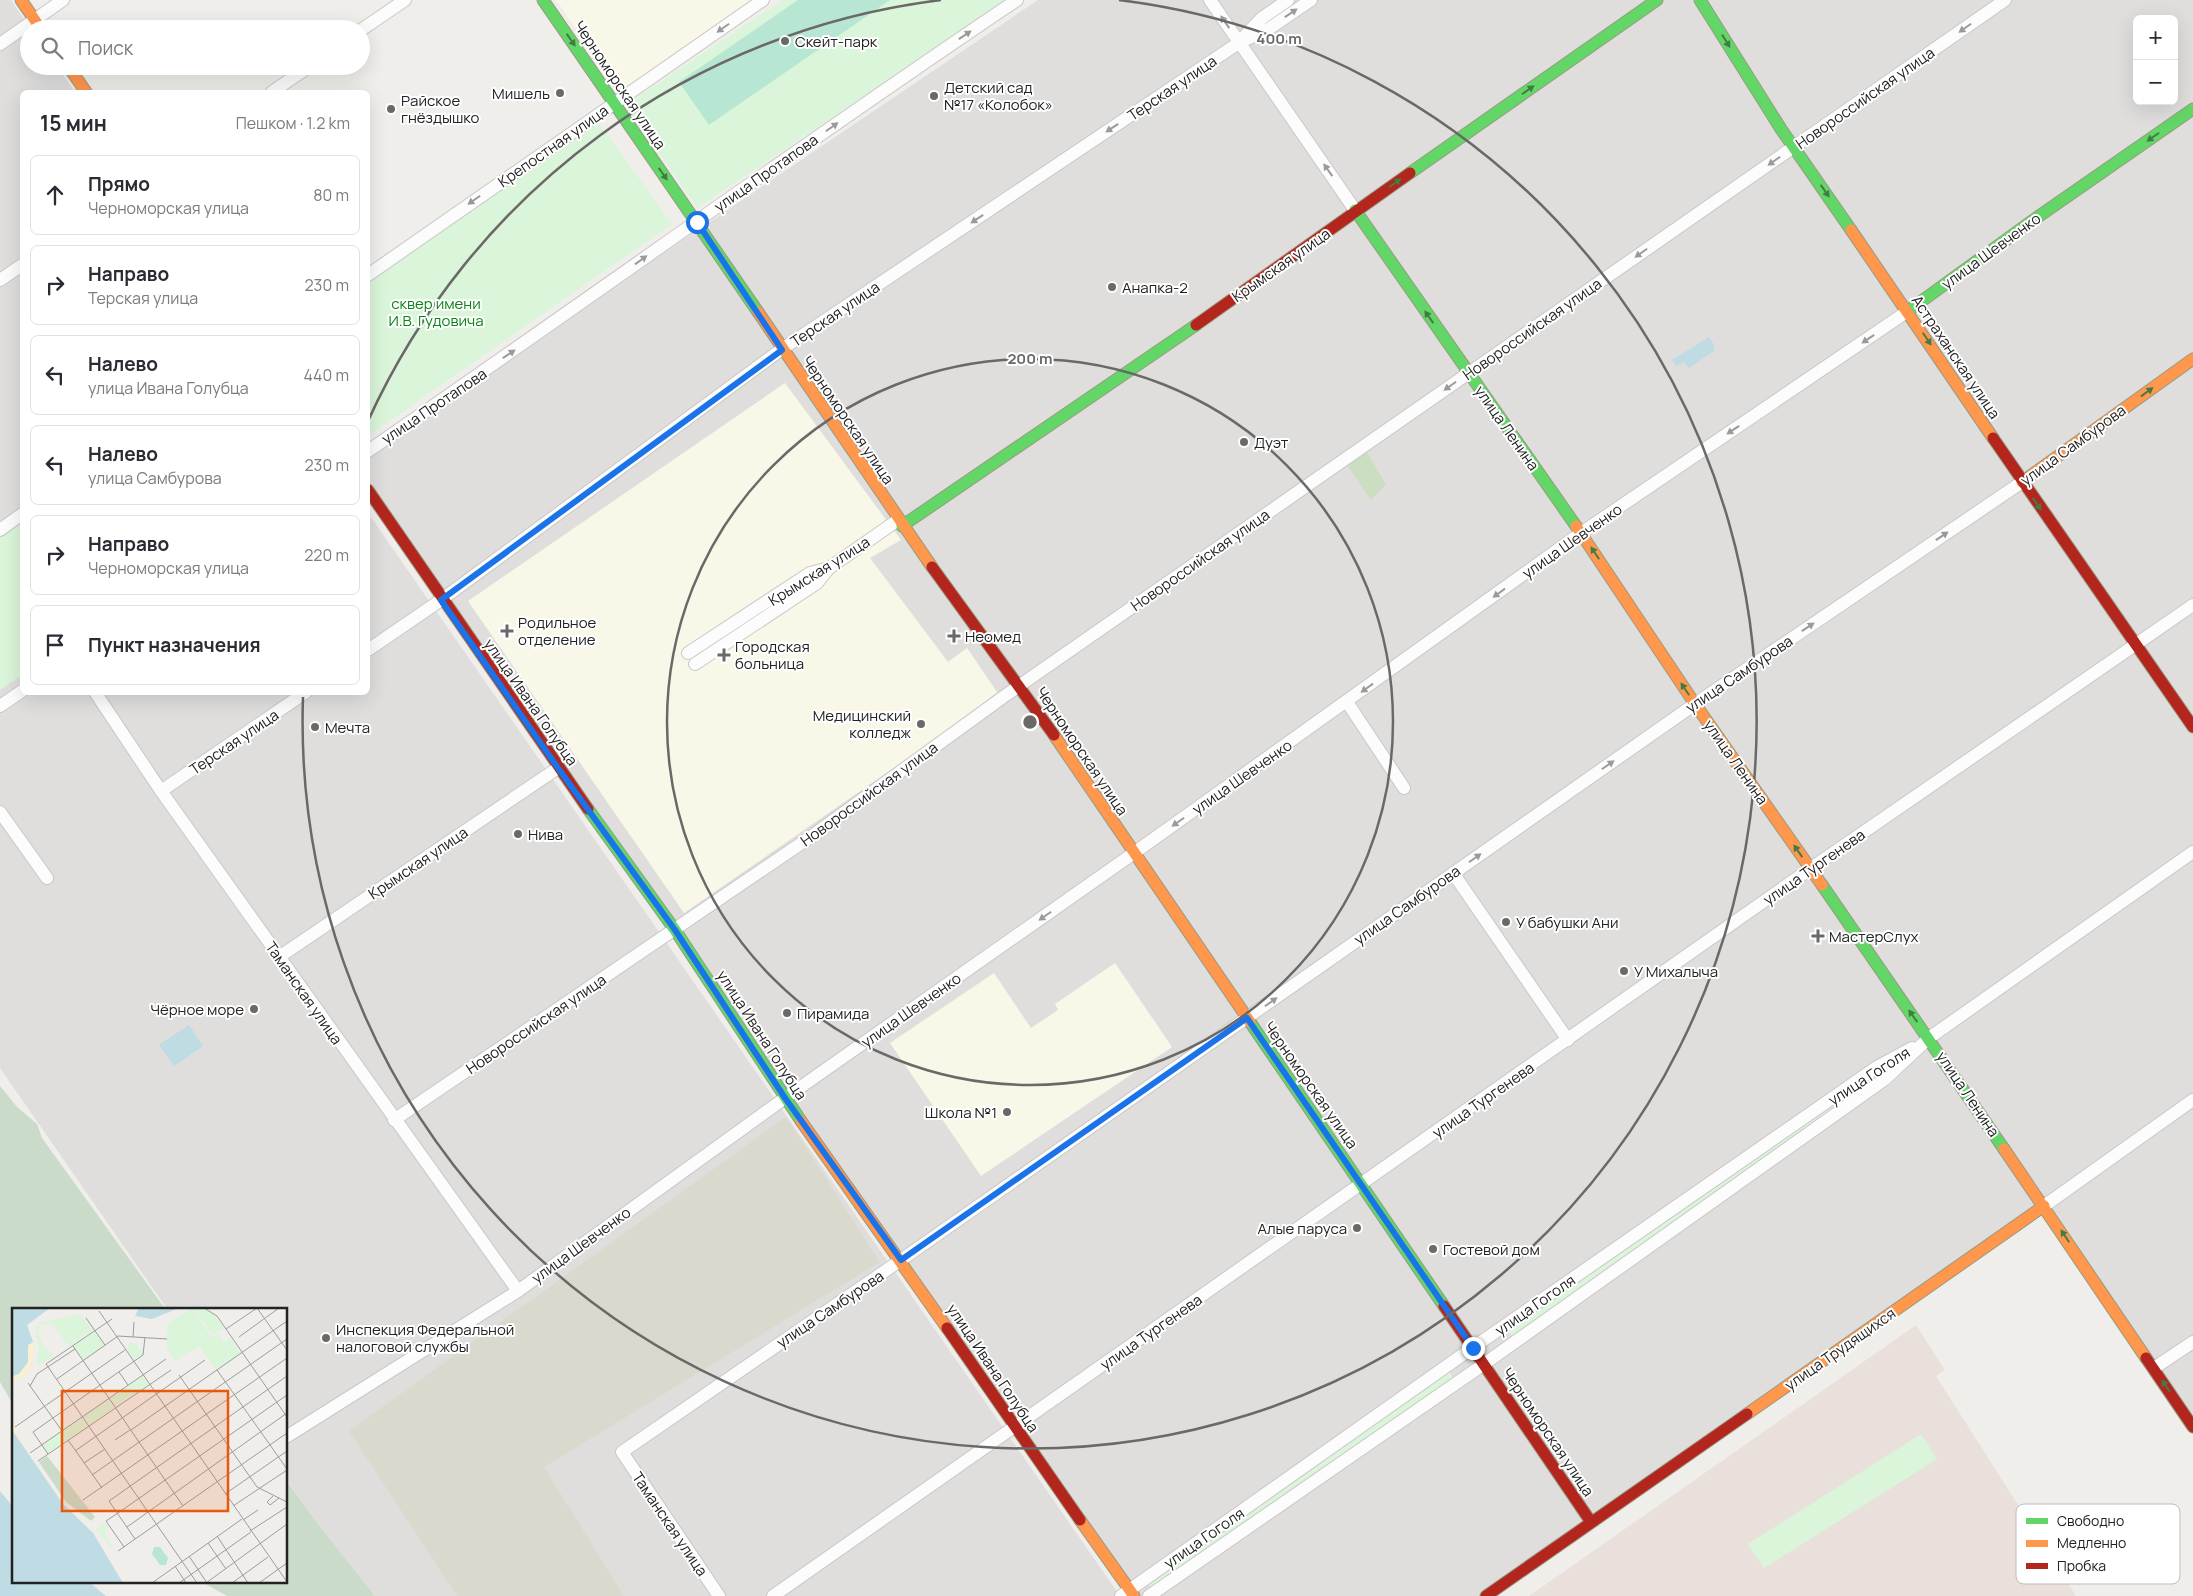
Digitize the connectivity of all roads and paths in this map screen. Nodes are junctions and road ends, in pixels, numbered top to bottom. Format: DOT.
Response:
graph roads {
  1 [pos="21,0"];
  2 [pos="63,0"];
  3 [pos="405,0"];
  4 [pos="543,0"];
  5 [pos="763,0"];
  6 [pos="1017,0"];
  7 [pos="1210,0"];
  8 [pos="1288,0"];
  9 [pos="1311,0"];
  10 [pos="1657,0"];
  11 [pos="1700,0"];
  12 [pos="2005,0"];
  13 [pos="35,20"];
  14 [pos="42,20"];
  15 [pos="370,24"];
  16 [pos="20,33"];
  17 [pos="1240,42"];
  18 [pos="0,44"];
  19 [pos="74,75"];
  20 [pos="297,75"];
  21 [pos="85,90"];
  22 [pos="275,90"];
  23 [pos="614,103"];
  24 [pos="2193,109"];
  25 [pos="1794,147"];
  26 [pos="1355,210"];
  27 [pos="697,222"];
  28 [pos="20,266"];
  29 [pos="370,274"];
  30 [pos="0,280"];
  31 [pos="1908,311"];
  32 [pos="782,350"];
  33 [pos="2193,359"];
  34 [pos="1468,373"];
  35 [pos="370,450"];
  36 [pos="2022,482"];
  37 [pos="370,493"];
  38 [pos="20,515"];
  39 [pos="900,523"];
  40 [pos="0,530"];
  41 [pos="1581,533"];
  42 [pos="829,568"];
  43 [pos="441,600"];
  44 [pos="2193,605"];
  45 [pos="2135,645"];
  46 [pos="370,649"];
  47 [pos="688,653"];
  48 [pos="695,664"];
  49 [pos="1020,686"];
  50 [pos="20,692"];
  51 [pos="97,695"];
  52 [pos="302,695"];
  53 [pos="1347,702"];
  54 [pos="1695,704"];
  55 [pos="0,706"];
  56 [pos="2193,727"];
  57 [pos="558,768"];
  58 [pos="1404,788"];
  59 [pos="161,791"];
  60 [pos="0,812"];
  61 [pos="2193,852"];
  62 [pos="1134,853"];
  63 [pos="1810,869"];
  64 [pos="1453,873"];
  65 [pos="47,878"];
  66 [pos="675,930"];
  67 [pos="279,957"];
  68 [pos="1247,1018"];
  69 [pos="1929,1038"];
  70 [pos="1568,1040"];
  71 [pos="785,1098"];
  72 [pos="2193,1100"];
  73 [pos="394,1120"];
  74 [pos="1362,1185"];
  75 [pos="2044,1206"];
  76 [pos="901,1260"];
  77 [pos="518,1291"];
  78 [pos="2193,1342"];
  79 [pos="1473,1348"];
  80 [pos="1484,1364"];
  81 [pos="2154,1368"];
  82 [pos="2193,1427"];
  83 [pos="1014,1428"];
  84 [pos="288,1436"];
  85 [pos="622,1452"];
  86 [pos="1590,1522"];
  87 [pos="1128,1594"];
  88 [pos="719,1596"];
  89 [pos="773,1596"];
  90 [pos="1149,1596"];
  91 [pos="1486,1596"];
  1 -- 13 [label="street"];
  2 -- 14 [label="street"];
  3 -- 15 [label="street"];
  4 -- 23 [label="street, Черноморская улица, one-way"];
  5 -- 23 [label="street, Крепостная улица, one-way"];
  27 -- 6 [label="street, улица Протапова, one-way"];
  17 -- 7 [label="street, улица Ленина, one-way"];
  8 -- 17 [label="street, Терская улица"];
  17 -- 9 [label="street, Терская улица, one-way"];
  26 -- 10 [label="street, Крымская улица, one-way"];
  11 -- 25 [label="street, Астраханская улица, one-way"];
  12 -- 25 [label="street, Новороссийская улица, one-way"];
  16 -- 18 [label="street"];
  26 -- 17 [label="street, улица Ленина, one-way"];
  17 -- 32 [label="street, Терская улица, one-way"];
  19 -- 21 [label="street"];
  20 -- 22 [label="street"];
  23 -- 27 [label="street, Черноморская улица, one-way"];
  23 -- 29 [label="street, Крепостная улица, one-way"];
  24 -- 31 [label="street, улица Шевченко, one-way"];
  25 -- 31 [label="street, Астраханская улица, one-way"];
  25 -- 34 [label="street, Новороссийская улица, one-way"];
  34 -- 26 [label="street, улица Ленина, one-way"];
  26 -- 39 [label="street, Крымская улица"];
  27 -- 32 [label="street, Черноморская улица"];
  35 -- 27 [label="street, улица Протапова, one-way"];
  28 -- 30 [label="street"];
  31 -- 36 [label="street, Астраханская улица, one-way"];
  31 -- 41 [label="street, улица Шевченко, one-way"];
  32 -- 39 [label="street, Черноморская улица"];
  32 -- 43 [label="street, Терская улица"];
  36 -- 33 [label="street, улица Самбурова, one-way"];
  34 -- 41 [label="street, улица Ленина"];
  34 -- 49 [label="street, Новороссийская улица, one-way"];
  36 -- 45 [label="street, Астраханская улица, one-way"];
  54 -- 36 [label="street, улица Самбурова, one-way"];
  37 -- 43 [label="street, улица Ивана Голубца"];
  38 -- 40 [label="street"];
  39 -- 42 [label="street, Крымская улица"];
  39 -- 49 [label="street, Черноморская улица"];
  41 -- 53 [label="street, улица Шевченко, one-way"];
  54 -- 41 [label="street, улица Ленина, one-way"];
  42 -- 47 [label="street, Крымская улица"];
  42 -- 48 [label="street"];
  43 -- 46 [label="street, Терская улица"];
  43 -- 57 [label="street, улица Ивана Голубца"];
  44 -- 45 [label="street, улица Тургенева"];
  45 -- 56 [label="street, Астраханская улица"];
  45 -- 63 [label="street, улица Тургенева"];
  49 -- 62 [label="street, Черноморская улица"];
  49 -- 66 [label="street, Новороссийская улица"];
  50 -- 55 [label="street"];
  51 -- 59 [label="street, Таманская улица"];
  52 -- 59 [label="street, Терская улица"];
  53 -- 58 [label="street"];
  53 -- 62 [label="street, улица Шевченко, one-way"];
  63 -- 54 [label="street, улица Ленина, one-way"];
  64 -- 54 [label="street, улица Самбурова, one-way"];
  57 -- 66 [label="street, улица Ивана Голубца"];
  57 -- 67 [label="street, Крымская улица"];
  59 -- 67 [label="street, Таманская улица"];
  60 -- 65 [label="street"];
  61 -- 69 [label="street, улица Гоголя"];
  62 -- 68 [label="street, Черноморская улица"];
  62 -- 71 [label="street, улица Шевченко, one-way"];
  69 -- 63 [label="street, улица Ленина, one-way"];
  63 -- 70 [label="street, улица Тургенева"];
  68 -- 64 [label="street, улица Самбурова, one-way"];
  64 -- 70 [label="street"];
  66 -- 71 [label="street, улица Ивана Голубца"];
  66 -- 73 [label="street, Новороссийская улица"];
  67 -- 73 [label="street, Таманская улица"];
  68 -- 74 [label="street, Черноморская улица"];
  68 -- 76 [label="street, улица Самбурова"];
  69 -- 75 [label="street, улица Ленина"];
  69 -- 79 [label="street, улица Гоголя"];
  69 -- 80 [label="street, улица Гоголя"];
  70 -- 74 [label="street, улица Тургенева"];
  71 -- 76 [label="street, улица Ивана Голубца"];
  71 -- 77 [label="street, улица Шевченко"];
  72 -- 75 [label="street, улица Трудящихся"];
  73 -- 77 [label="street, Таманская улица"];
  74 -- 79 [label="street, Черноморская улица"];
  74 -- 83 [label="street, улица Тургенева"];
  81 -- 75 [label="street, улица Ленина, one-way"];
  75 -- 86 [label="street, улица Трудящихся"];
  76 -- 83 [label="street, улица Ивана Голубца"];
  76 -- 85 [label="street, улица Самбурова"];
  77 -- 84 [label="street, улица Шевченко"];
  78 -- 81 [label="street"];
  79 -- 80 [label="street, Черноморская улица"];
  79 -- 87 [label="street, улица Гоголя"];
  80 -- 86 [label="street, Черноморская улица"];
  80 -- 90 [label="street, улица Гоголя"];
  82 -- 81 [label="street, улица Ленина, one-way"];
  83 -- 87 [label="street, улица Ивана Голубца"];
  83 -- 89 [label="street, улица Тургенева"];
  85 -- 88 [label="street, Таманская улица"];
  86 -- 91 [label="street, улица Трудящихся"];
}
